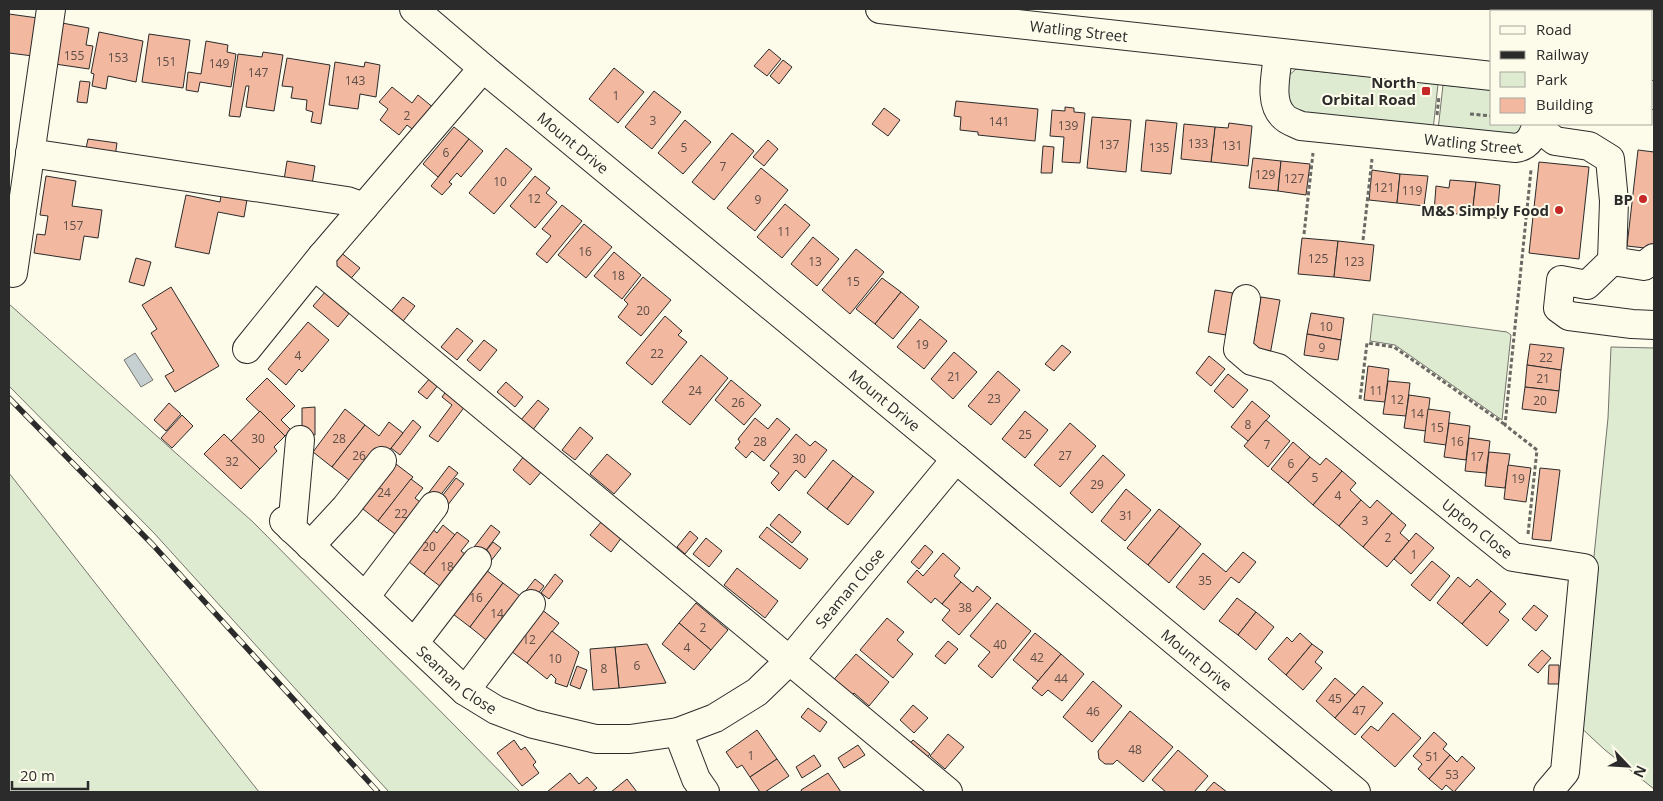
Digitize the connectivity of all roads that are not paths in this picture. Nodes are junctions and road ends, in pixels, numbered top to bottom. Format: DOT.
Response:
graph roads {
  1 [pos="51,9"];
  2 [pos="414,9"];
  3 [pos="880,9"];
  4 [pos="1278,53"];
  5 [pos="483,68"];
  6 [pos="1490,76"];
  7 [pos="1534,130"];
  8 [pos="30,153"];
  9 [pos="364,207"];
  10 [pos="322,256"];
  11 [pos="1654,258"];
  12 [pos="1612,261"];
  13 [pos="13,273"];
  14 [pos="1246,299"];
  15 [pos="1654,325"];
  16 [pos="247,349"];
  17 [pos="300,440"];
  18 [pos="956,459"];
  19 [pos="382,461"];
  20 [pos="434,506"];
  21 [pos="295,532"];
  22 [pos="477,561"];
  23 [pos="365,597"];
  24 [pos="531,604"];
  25 [pos="414,643"];
  26 [pos="789,661"];
  27 [pos="465,691"];
  28 [pos="678,732"];
  29 [pos="705,792"];
  30 [pos="948,792"];
  31 [pos="1356,792"];
  32 [pos="1548,792"];
  1 -- 8 [label="street"];
  2 -- 5 [label="street, Mount Drive"];
  3 -- 4 [label="street, Watling Street"];
  4 -- 6 [label="street, Watling Street"];
  4 -- 7 [label="street, Watling Street"];
  5 -- 9 [label="street"];
  5 -- 18 [label="street, Mount Drive"];
  7 -- 12 [label="street"];
  8 -- 9 [label="street"];
  8 -- 13 [label="street"];
  9 -- 10 [label="street"];
  10 -- 16 [label="street"];
  10 -- 26 [label="street"];
  11 -- 12 [label="street"];
  12 -- 15 [label="street"];
  14 -- 32 [label="street, Upton Close"];
  17 -- 21 [label="street"];
  18 -- 26 [label="street, Seaman Close"];
  18 -- 31 [label="street, Mount Drive"];
  19 -- 21 [label="street"];
  20 -- 23 [label="street"];
  21 -- 23 [label="street, Seaman Close"];
  22 -- 25 [label="street"];
  23 -- 25 [label="street, Seaman Close"];
  24 -- 27 [label="street"];
  25 -- 27 [label="street, Seaman Close"];
  26 -- 28 [label="street, Seaman Close"];
  26 -- 30 [label="street"];
  27 -- 28 [label="street, Seaman Close"];
  28 -- 29 [label="street"];
}
